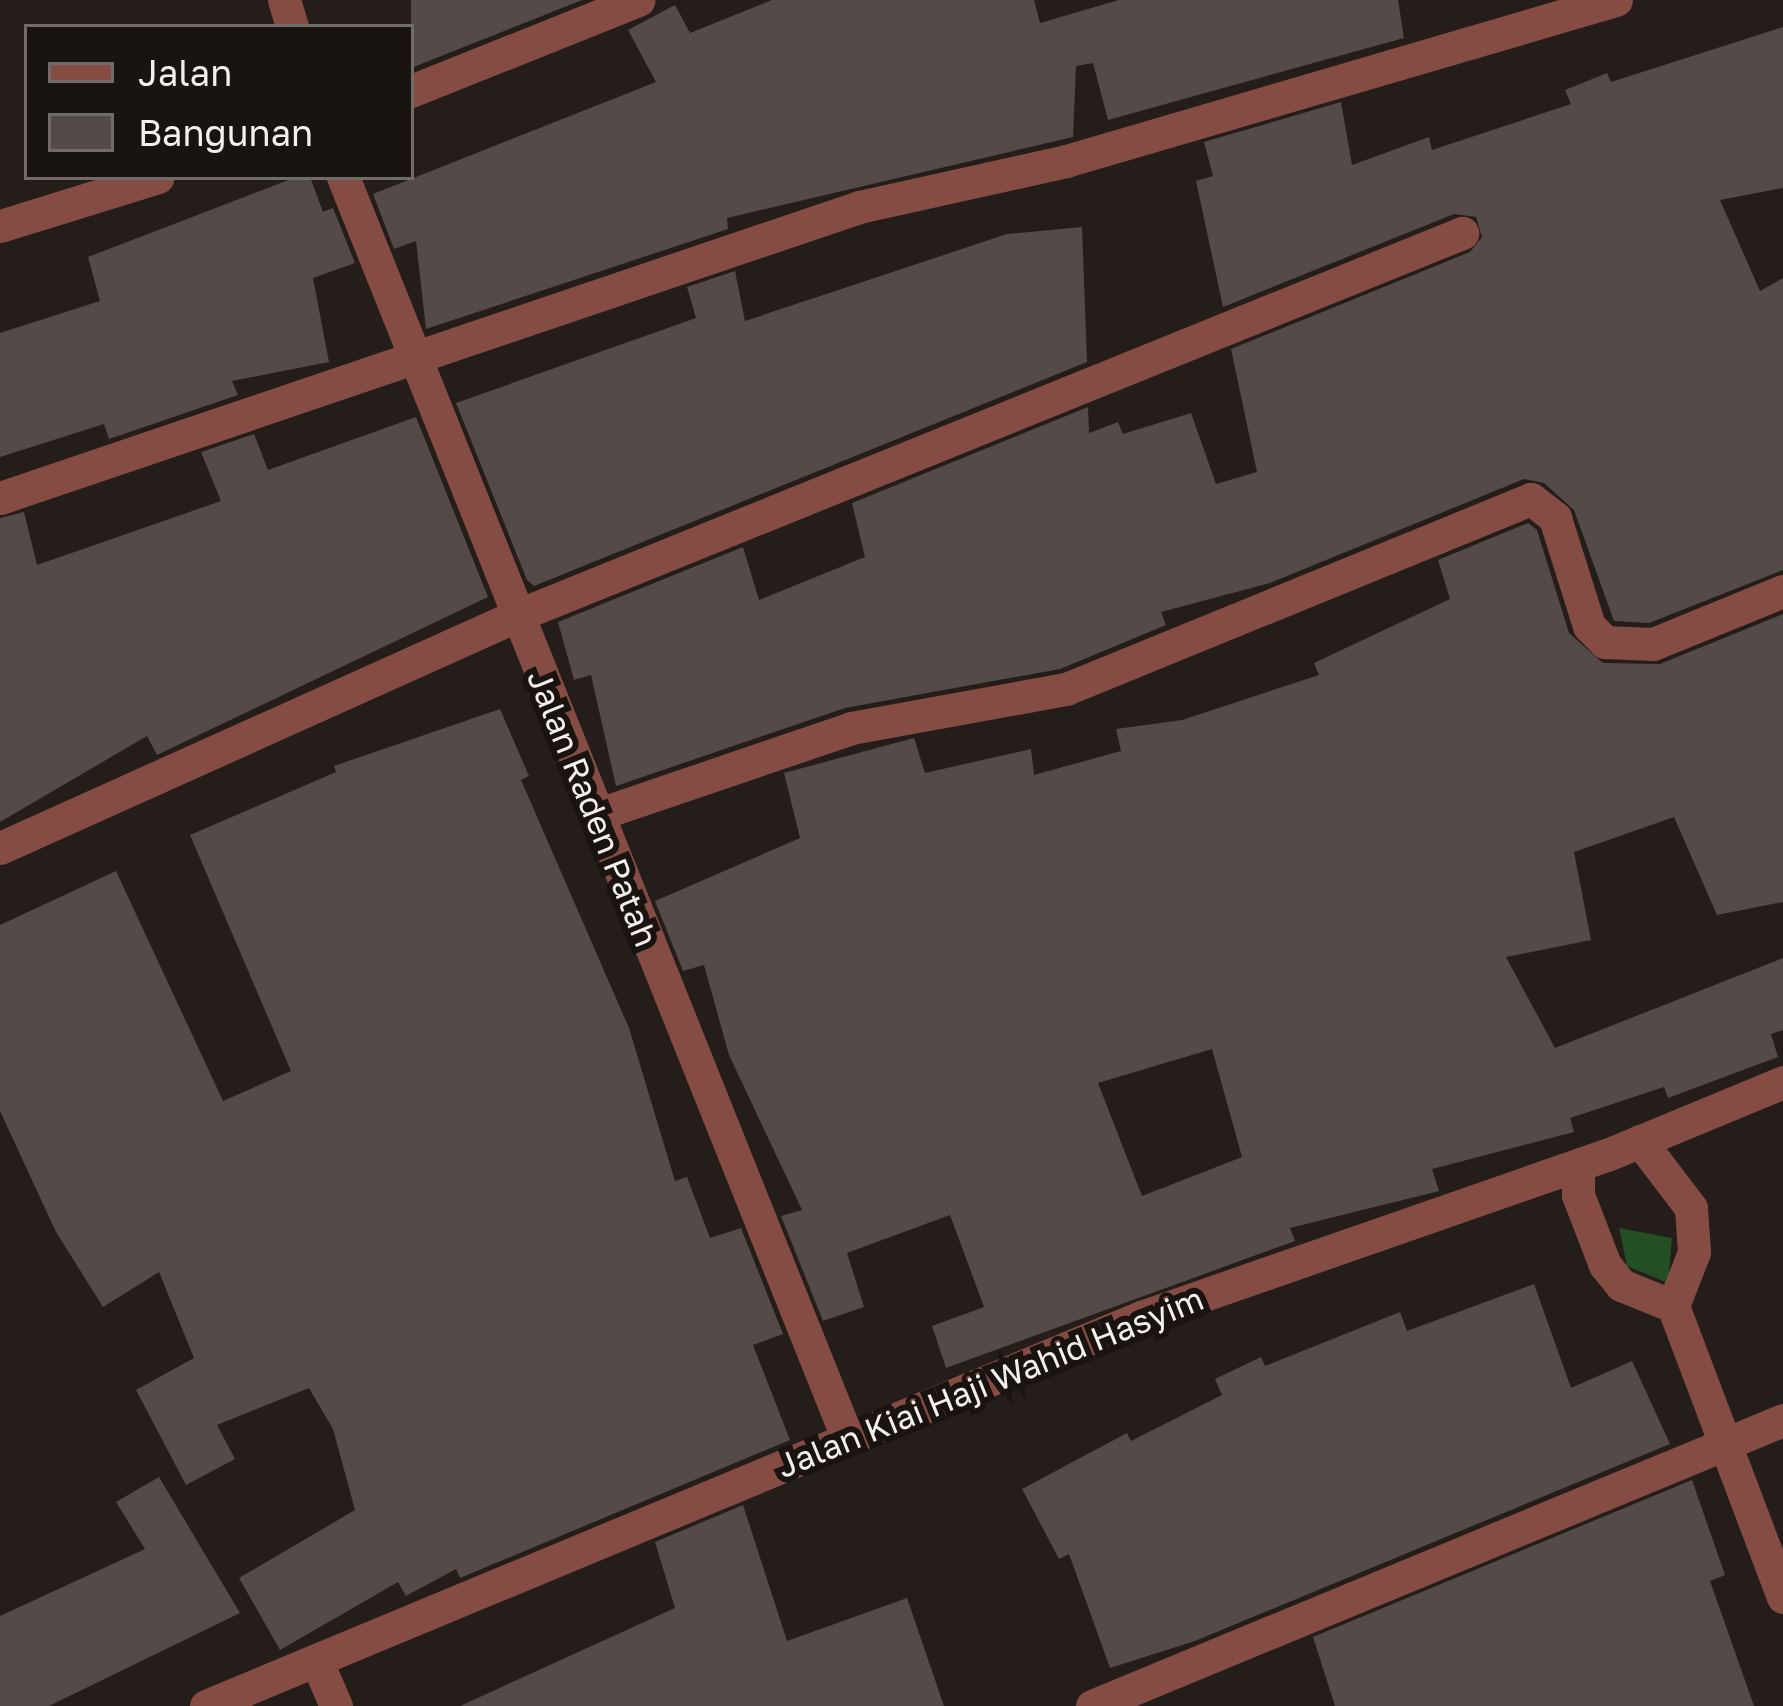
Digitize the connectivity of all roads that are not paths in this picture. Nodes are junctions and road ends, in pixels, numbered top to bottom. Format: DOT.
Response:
graph roads {
  1 [pos="639,0"];
  2 [pos="1616,0"];
  3 [pos="414,90"];
  4 [pos="148,180"];
  5 [pos="344,180"];
  6 [pos="0,226"];
  7 [pos="1462,233"];
  8 [pos="410,355"];
  9 [pos="0,498"];
  10 [pos="1783,591"];
  11 [pos="517,616"];
  12 [pos="596,815"];
  13 [pos="0,848"];
  14 [pos="1783,1082"];
  15 [pos="1640,1141"];
  16 [pos="1578,1165"];
  17 [pos="1673,1306"];
  18 [pos="1783,1420"];
  19 [pos="847,1437"];
  20 [pos="1727,1442"];
  21 [pos="1783,1597"];
  22 [pos="317,1662"];
  23 [pos="206,1706"];
  24 [pos="336,1706"];
  25 [pos="1092,1706"];
  1 -- 3 [label="street"];
  2 -- 8 [label="street"];
  4 -- 6 [label="street"];
  5 -- 8 [label="street, Jalan Raden Patah"];
  7 -- 11 [label="street"];
  8 -- 9 [label="street"];
  8 -- 11 [label="street, Jalan Raden Patah"];
  10 -- 12 [label="street"];
  11 -- 12 [label="street, Jalan Raden Patah"];
  11 -- 13 [label="street"];
  12 -- 19 [label="street, Jalan Raden Patah"];
  14 -- 15 [label="street, Jalan Kiai Haji Wahid Hasyim"];
  15 -- 16 [label="street, Jalan Kiai Haji Wahid Hasyim"];
  15 -- 17 [label="street"];
  16 -- 17 [label="street"];
  16 -- 19 [label="street, Jalan Kiai Haji Wahid Hasyim"];
  17 -- 20 [label="street"];
  18 -- 20 [label="street"];
  19 -- 22 [label="street, Jalan Kiai Haji Wahid Hasyim"];
  20 -- 21 [label="street"];
  20 -- 25 [label="street"];
  22 -- 23 [label="street, Jalan Kiai Haji Wahid Hasyim"];
  22 -- 24 [label="street"];
}
